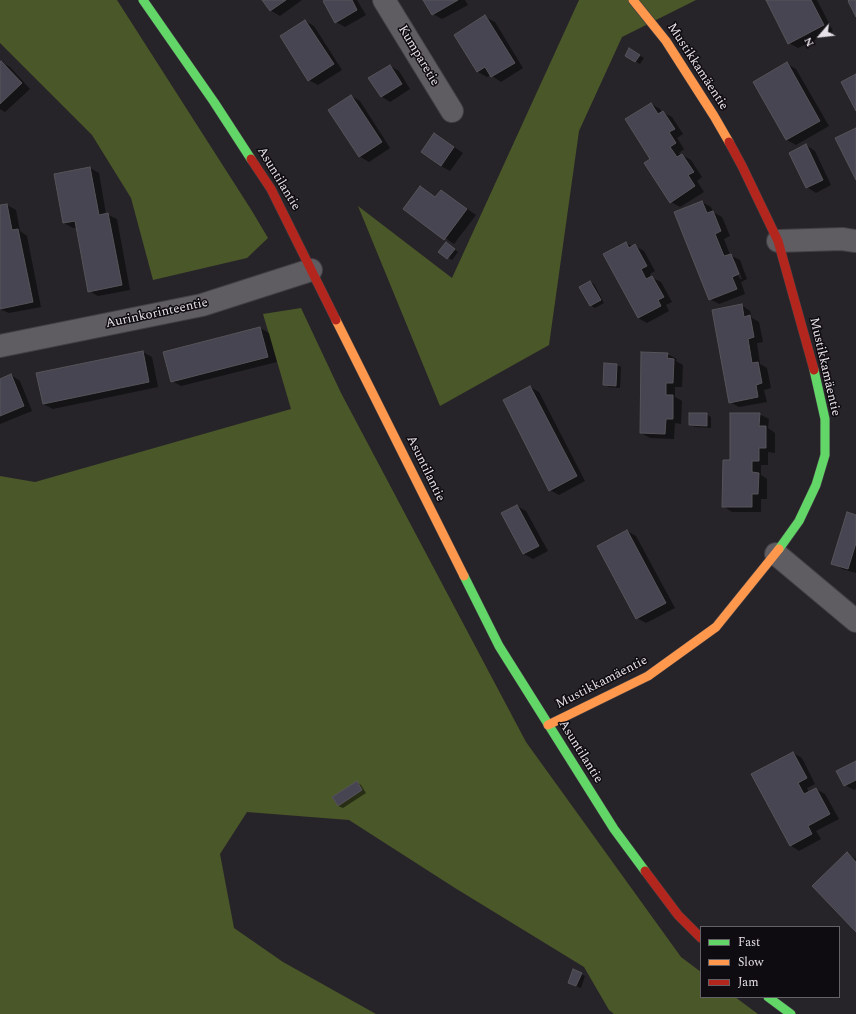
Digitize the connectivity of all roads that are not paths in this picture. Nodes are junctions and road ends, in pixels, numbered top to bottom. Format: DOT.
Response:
graph roads {
  1 [pos="144,0"];
  2 [pos="384,0"];
  3 [pos="634,0"];
  4 [pos="452,111"];
  5 [pos="778,241"];
  6 [pos="856,241"];
  7 [pos="311,270"];
  8 [pos="0,346"];
  9 [pos="776,554"];
  10 [pos="856,621"];
  11 [pos="548,725"];
  12 [pos="700,937"];
  13 [pos="769,998"];
  14 [pos="791,1014"];
  1 -- 7 [label="street, Asuntilantie"];
  2 -- 4 [label="street, Kumparetie"];
  3 -- 5 [label="street, Mustikkamäentie"];
  5 -- 6 [label="street"];
  5 -- 9 [label="street, Mustikkamäentie"];
  7 -- 8 [label="street, Aurinkorinteentie"];
  7 -- 11 [label="street, Asuntilantie"];
  9 -- 10 [label="street"];
  9 -- 11 [label="street, Mustikkamäentie"];
  11 -- 12 [label="street, Asuntilantie"];
  13 -- 14 [label="street"];
}
